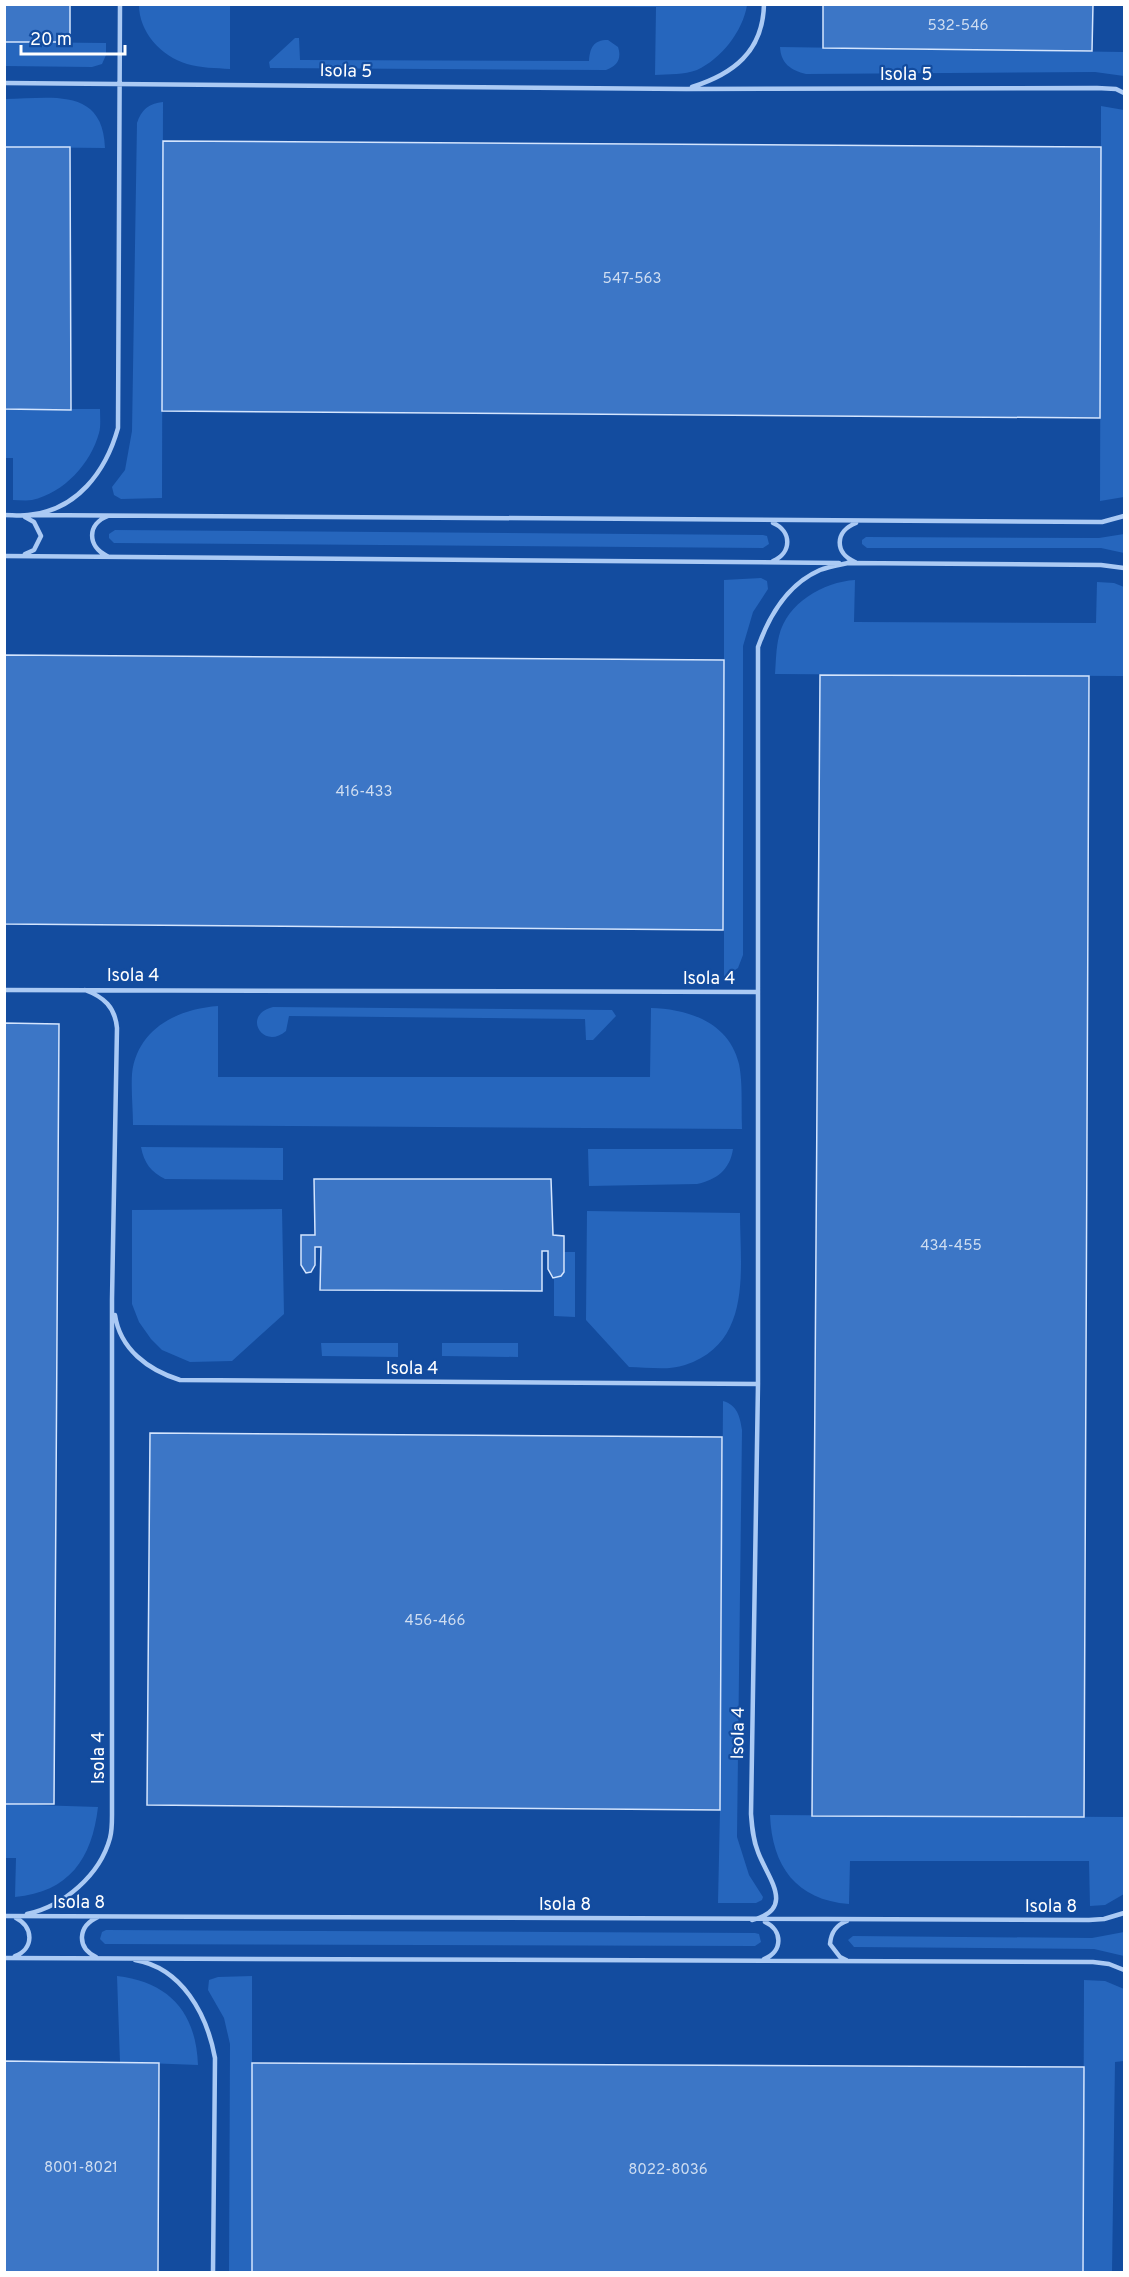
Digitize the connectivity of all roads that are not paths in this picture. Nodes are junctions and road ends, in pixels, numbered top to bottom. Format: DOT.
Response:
graph roads {
  1 [pos="120,4"];
  2 [pos="764,4"];
  3 [pos="4,83"];
  4 [pos="119,84"];
  5 [pos="686,89"];
  6 [pos="1125,93"];
  7 [pos="4,515"];
  8 [pos="20,515"];
  9 [pos="29,515"];
  10 [pos="111,515"];
  11 [pos="1125,516"];
  12 [pos="767,521"];
  13 [pos="858,522"];
  14 [pos="4,556"];
  15 [pos="20,556"];
  16 [pos="109,557"];
  17 [pos="768,563"];
  18 [pos="848,563"];
  19 [pos="857,563"];
  20 [pos="1125,568"];
  21 [pos="4,990"];
  22 [pos="85,990"];
  23 [pos="757,992"];
  24 [pos="112,1299"];
  25 [pos="758,1384"];
  26 [pos="1125,1913"];
  27 [pos="7,1916"];
  28 [pos="17,1916"];
  29 [pos="101,1916"];
  30 [pos="752,1920"];
  31 [pos="759,1920"];
  32 [pos="850,1920"];
  33 [pos="7,1958"];
  34 [pos="99,1958"];
  35 [pos="120,1958"];
  36 [pos="759,1961"];
  37 [pos="848,1962"];
  38 [pos="1125,1970"];
  39 [pos="213,2272"];
  1 -- 4 [label="lane"];
  2 -- 5 [label="lane, Isola 5"];
  3 -- 4 [label="lane, Isola 5"];
  4 -- 5 [label="lane, Isola 5"];
  4 -- 9 [label="lane"];
  5 -- 6 [label="lane, Isola 5"];
  7 -- 8 [label="lane"];
  8 -- 9 [label="lane"];
  8 -- 15 [label="lane"];
  9 -- 10 [label="lane"];
  10 -- 12 [label="lane"];
  10 -- 16 [label="lane"];
  11 -- 13 [label="lane"];
  12 -- 13 [label="lane"];
  12 -- 17 [label="lane"];
  13 -- 19 [label="lane"];
  14 -- 15 [label="lane"];
  15 -- 16 [label="lane"];
  16 -- 17 [label="lane"];
  17 -- 18 [label="lane"];
  18 -- 19 [label="lane"];
  18 -- 23 [label="lane, Isola 4"];
  19 -- 20 [label="lane"];
  21 -- 22 [label="lane, Isola 4"];
  22 -- 23 [label="lane, Isola 4"];
  22 -- 24 [label="lane, Isola 4"];
  23 -- 25 [label="lane, Isola 4"];
  24 -- 25 [label="lane, Isola 4"];
  24 -- 28 [label="lane, Isola 4"];
  25 -- 30 [label="lane, Isola 4"];
  26 -- 32 [label="lane, Isola 8"];
  27 -- 28 [label="lane, Isola 8"];
  27 -- 33 [label="lane"];
  28 -- 29 [label="lane, Isola 8"];
  29 -- 30 [label="lane, Isola 8"];
  29 -- 34 [label="lane"];
  30 -- 31 [label="lane, Isola 8"];
  31 -- 32 [label="lane, Isola 8"];
  31 -- 36 [label="lane"];
  32 -- 37 [label="lane"];
  33 -- 34 [label="lane"];
  34 -- 35 [label="lane"];
  35 -- 36 [label="lane"];
  35 -- 39 [label="lane"];
  36 -- 37 [label="lane"];
  37 -- 38 [label="lane"];
}
